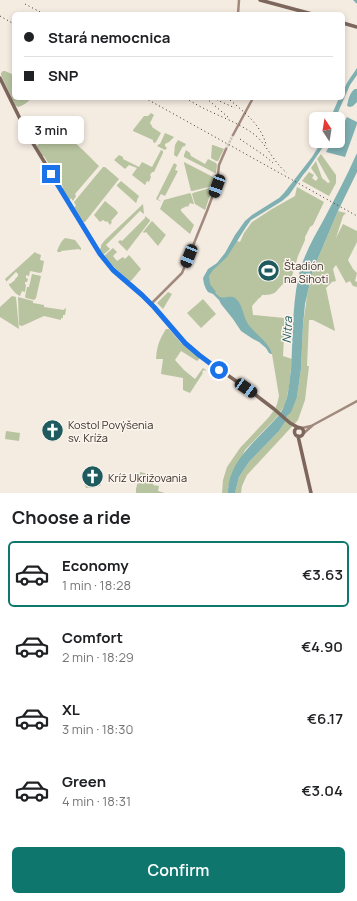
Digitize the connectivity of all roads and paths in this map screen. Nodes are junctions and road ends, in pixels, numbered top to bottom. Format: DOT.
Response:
graph roads {
  1 [pos="260,0"];
  2 [pos="238,1"];
  3 [pos="238,12"];
  4 [pos="305,12"];
  5 [pos="345,24"];
  6 [pos="357,27"];
  7 [pos="0,78"];
  8 [pos="253,100"];
  9 [pos="233,135"];
  10 [pos="226,149"];
  11 [pos="151,304"];
  12 [pos="357,401"];
  13 [pos="313,425"];
  14 [pos="298,429"];
  15 [pos="301,435"];
  16 [pos="311,493"];
  1 -- 4 [label="main road"];
  2 -- 3 [label="street"];
  5 -- 6 [label="main road"];
  7 -- 11 [label="main road"];
  8 -- 9 [label="street"];
  10 -- 11 [label="street"];
  11 -- 14 [label="main road"];
  12 -- 13 [label="street"];
  13 -- 14 [label="street"];
  13 -- 15 [label="street"];
  14 -- 15 [label="main road"];
  14 -- 15 [label="main road"];
  15 -- 16 [label="main road"];
}
